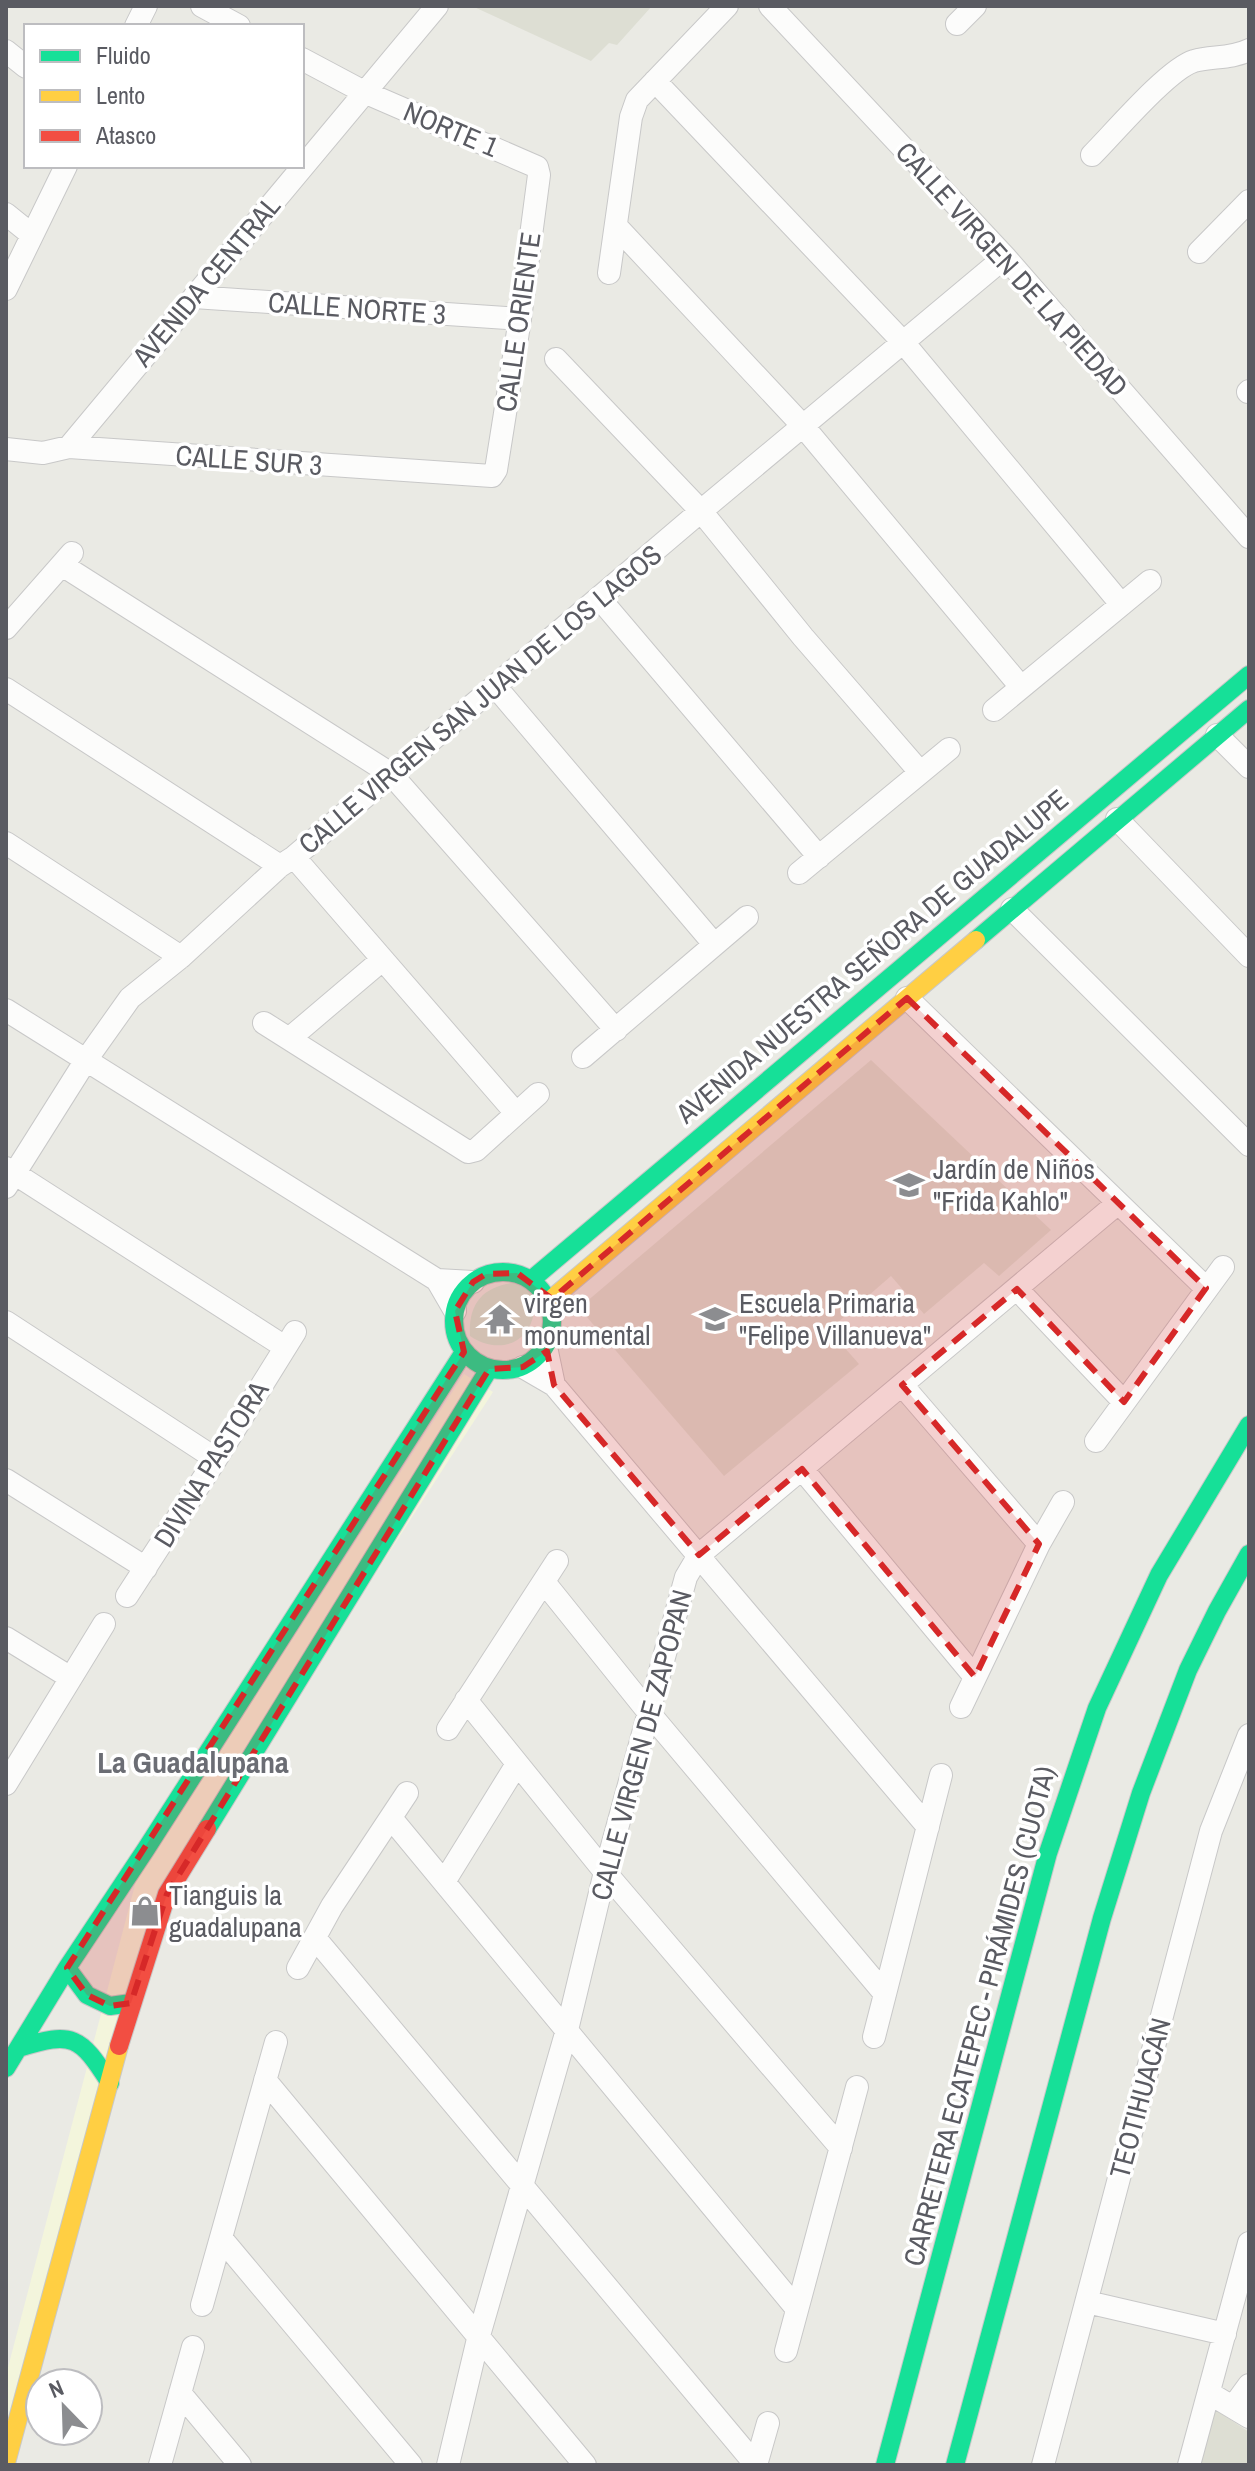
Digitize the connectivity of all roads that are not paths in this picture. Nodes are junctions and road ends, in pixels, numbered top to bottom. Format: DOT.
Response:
graph roads {
  1 [pos="146,6"];
  2 [pos="202,6"];
  3 [pos="437,6"];
  4 [pos="727,6"];
  5 [pos="770,6"];
  6 [pos="975,6"];
  7 [pos="137,24"];
  8 [pos="235,24"];
  9 [pos="957,24"];
  10 [pos="1249,50"];
  11 [pos="6,51"];
  12 [pos="304,60"];
  13 [pos="24,65"];
  14 [pos="655,81"];
  15 [pos="364,92"];
  16 [pos="1092,155"];
  17 [pos="304,164"];
  18 [pos="537,167"];
  19 [pos="65,168"];
  20 [pos="301,168"];
  21 [pos="1249,201"];
  22 [pos="6,214"];
  23 [pos="616,226"];
  24 [pos="32,235"];
  25 [pos="1199,252"];
  26 [pos="1005,257"];
  27 [pos="609,273"];
  28 [pos="6,289"];
  29 [pos="194,297"];
  30 [pos="520,319"];
  31 [pos="903,342"];
  32 [pos="556,359"];
  33 [pos="803,426"];
  34 [pos="69,447"];
  35 [pos="6,449"];
  36 [pos="492,476"];
  37 [pos="701,511"];
  38 [pos="1249,537"];
  39 [pos="1150,581"];
  40 [pos="600,599"];
  41 [pos="1121,604"];
  42 [pos="6,628"];
  43 [pos="1249,675"];
  44 [pos="495,686"];
  45 [pos="1021,687"];
  46 [pos="6,689"];
  47 [pos="1249,709"];
  48 [pos="994,710"];
  49 [pos="1217,735"];
  50 [pos="949,749"];
  51 [pos="1249,767"];
  52 [pos="920,772"];
  53 [pos="391,774"];
  54 [pos="1117,819"];
  55 [pos="6,843"];
  56 [pos="819,857"];
  57 [pos="287,862"];
  58 [pos="799,873"];
  59 [pos="1012,909"];
  60 [pos="747,917"];
  61 [pos="714,944"];
  62 [pos="1249,956"];
  63 [pos="181,957"];
  64 [pos="382,960"];
  65 [pos="907,998"];
  66 [pos="6,1010"];
  67 [pos="264,1023"];
  68 [pos="616,1030"];
  69 [pos="290,1038"];
  70 [pos="583,1057"];
  71 [pos="86,1060"];
  72 [pos="538,1094"];
  73 [pos="515,1112"];
  74 [pos="1249,1145"];
  75 [pos="9,1176"];
  76 [pos="1118,1203"];
  77 [pos="1223,1267"];
  78 [pos="437,1280"];
  79 [pos="531,1280"];
  80 [pos="473,1282"];
  81 [pos="1206,1288"];
  82 [pos="1017,1289"];
  83 [pos="549,1301"];
  84 [pos="455,1311"];
  85 [pos="6,1322"];
  86 [pos="546,1347"];
  87 [pos="464,1352"];
  88 [pos="523,1367"];
  89 [pos="489,1369"];
  90 [pos="554,1385"];
  91 [pos="902,1385"];
  92 [pos="1124,1402"];
  93 [pos="1249,1425"];
  94 [pos="1096,1441"];
  95 [pos="216,1459"];
  96 [pos="802,1469"];
  97 [pos="6,1480"];
  98 [pos="1063,1502"];
  99 [pos="1039,1544"];
  100 [pos="1249,1554"];
  101 [pos="699,1555"];
  102 [pos="557,1561"];
  103 [pos="146,1568"];
  104 [pos="544,1582"];
  105 [pos="127,1596"];
  106 [pos="104,1624"];
  107 [pos="6,1638"];
  108 [pos="975,1677"];
  109 [pos="71,1678"];
  110 [pos="466,1700"];
  111 [pos="961,1707"];
  112 [pos="650,1714"];
  113 [pos="448,1729"];
  114 [pos="1249,1735"];
  115 [pos="517,1764"];
  116 [pos="941,1775"];
  117 [pos="6,1784"];
  118 [pos="407,1793"];
  119 [pos="391,1818"];
  120 [pos="928,1827"];
  121 [pos="605,1872"];
  122 [pos="444,1882"];
  123 [pos="315,1938"];
  124 [pos="67,1968"];
  125 [pos="298,1968"];
  126 [pos="885,1994"];
  127 [pos="131,2003"];
  128 [pos="567,2030"];
  129 [pos="874,2037"];
  130 [pos="276,2042"];
  131 [pos="19,2048"];
  132 [pos="6,2068"];
  133 [pos="265,2080"];
  134 [pos="110,2083"];
  135 [pos="857,2087"];
  136 [pos="841,2148"];
  137 [pos="523,2185"];
  138 [pos="221,2238"];
  139 [pos="1249,2243"];
  140 [pos="1087,2302"];
  141 [pos="202,2305"];
  142 [pos="797,2309"];
  143 [pos="1225,2334"];
  144 [pos="478,2339"];
  145 [pos="193,2347"];
  146 [pos="786,2351"];
  147 [pos="1249,2385"];
  148 [pos="180,2393"];
  149 [pos="1209,2393"];
  150 [pos="1241,2412"];
  151 [pos="768,2423"];
  152 [pos="6,2463"];
  153 [pos="160,2465"];
  154 [pos="240,2465"];
  155 [pos="411,2465"];
  156 [pos="448,2465"];
  157 [pos="585,2465"];
  158 [pos="756,2465"];
  159 [pos="885,2465"];
  160 [pos="955,2465"];
  161 [pos="1043,2465"];
  162 [pos="1189,2465"];
  1 -- 7 [label="street"];
  2 -- 8 [label="street"];
  3 -- 15 [label="street, AVENIDA CENTRAL"];
  4 -- 14 [label="street"];
  5 -- 26 [label="street, CALLE VIRGEN DE LA PIEDAD"];
  6 -- 9 [label="street"];
  10 -- 16 [label="street"];
  11 -- 13 [label="street"];
  12 -- 15 [label="street, NORTE 1"];
  14 -- 23 [label="street"];
  14 -- 31 [label="street"];
  15 -- 17 [label="street, AVENIDA CENTRAL"];
  15 -- 18 [label="street, NORTE 1"];
  18 -- 30 [label="street, CALLE ORIENTE"];
  19 -- 24 [label="street"];
  20 -- 29 [label="street, AVENIDA CENTRAL"];
  21 -- 25 [label="street"];
  22 -- 24 [label="street"];
  23 -- 27 [label="street"];
  23 -- 33 [label="street"];
  24 -- 28 [label="street"];
  26 -- 31 [label="street, CALLE VIRGEN SAN JUAN DE LOS LAGOS"];
  26 -- 38 [label="street, CALLE VIRGEN DE LA PIEDAD"];
  29 -- 30 [label="street, CALLE NORTE 3"];
  29 -- 34 [label="street, AVENIDA CENTRAL"];
  30 -- 36 [label="street, CALLE ORIENTE"];
  31 -- 33 [label="street, CALLE VIRGEN SAN JUAN DE LOS LAGOS"];
  31 -- 41 [label="street"];
  32 -- 37 [label="street"];
  33 -- 37 [label="street, CALLE VIRGEN SAN JUAN DE LOS LAGOS"];
  33 -- 45 [label="street"];
  34 -- 35 [label="street, CALLE SUR 3"];
  34 -- 36 [label="street, CALLE SUR 3"];
  37 -- 40 [label="street, CALLE VIRGEN SAN JUAN DE LOS LAGOS"];
  37 -- 52 [label="street"];
  39 -- 41 [label="street"];
  40 -- 44 [label="street, CALLE VIRGEN SAN JUAN DE LOS LAGOS"];
  40 -- 56 [label="street"];
  41 -- 45 [label="street"];
  42 -- 53 [label="street"];
  43 -- 79 [label="main road, AVENIDA NUESTRA SEÑORA DE GUADALUPE"];
  44 -- 53 [label="street, CALLE VIRGEN SAN JUAN DE LOS LAGOS"];
  44 -- 61 [label="street"];
  45 -- 48 [label="street"];
  46 -- 57 [label="street"];
  47 -- 49 [label="main road, AVENIDA NUESTRA SEÑORA DE GUADALUPE"];
  49 -- 51 [label="street"];
  49 -- 54 [label="main road, AVENIDA NUESTRA SEÑORA DE GUADALUPE"];
  50 -- 52 [label="street"];
  52 -- 56 [label="street"];
  53 -- 57 [label="street, CALLE VIRGEN SAN JUAN DE LOS LAGOS"];
  53 -- 68 [label="street"];
  54 -- 59 [label="main road, AVENIDA NUESTRA SEÑORA DE GUADALUPE"];
  54 -- 62 [label="street"];
  55 -- 63 [label="street"];
  56 -- 58 [label="street"];
  57 -- 63 [label="street, CALLE VIRGEN SAN JUAN DE LOS LAGOS"];
  57 -- 64 [label="street"];
  59 -- 65 [label="main road, AVENIDA NUESTRA SEÑORA DE GUADALUPE"];
  59 -- 74 [label="street"];
  60 -- 61 [label="street"];
  61 -- 68 [label="street"];
  63 -- 71 [label="street, CALLE VIRGEN SAN JUAN DE LOS LAGOS"];
  64 -- 69 [label="street"];
  64 -- 73 [label="street"];
  65 -- 76 [label="street"];
  65 -- 83 [label="main road, AVENIDA NUESTRA SEÑORA DE GUADALUPE"];
  66 -- 71 [label="street"];
  67 -- 69 [label="street"];
  68 -- 70 [label="street"];
  69 -- 73 [label="street"];
  71 -- 75 [label="street, CALLE VIRGEN SAN JUAN DE LOS LAGOS"];
  71 -- 78 [label="street"];
  72 -- 73 [label="street"];
  75 -- 95 [label="street, DIVINA PASTORA"];
  76 -- 81 [label="street"];
  76 -- 82 [label="street, CALLE VIRGEN DE ZAPOPAN"];
  77 -- 81 [label="street"];
  78 -- 80 [label="street"];
  78 -- 84 [label="street"];
  79 -- 80 [label="main road"];
  79 -- 83 [label="main road"];
  80 -- 84 [label="main road"];
  81 -- 92 [label="street"];
  82 -- 91 [label="street, CALLE VIRGEN DE ZAPOPAN"];
  82 -- 92 [label="street"];
  83 -- 86 [label="main road"];
  84 -- 87 [label="main road"];
  85 -- 95 [label="street"];
  86 -- 88 [label="main road"];
  86 -- 90 [label="street"];
  87 -- 89 [label="main road"];
  87 -- 124 [label="main road"];
  88 -- 89 [label="main road"];
  88 -- 90 [label="street"];
  89 -- 127 [label="main road"];
  90 -- 101 [label="street"];
  91 -- 96 [label="street, CALLE VIRGEN DE ZAPOPAN"];
  91 -- 99 [label="street"];
  92 -- 94 [label="street"];
  93 -- 159 [label="main road, CARRETERA ECATEPEC - PIRÁMIDES (CUOTA)"];
  95 -- 103 [label="street, DIVINA PASTORA"];
  96 -- 101 [label="street, CALLE VIRGEN DE ZAPOPAN"];
  96 -- 108 [label="street"];
  97 -- 103 [label="street"];
  98 -- 99 [label="street"];
  99 -- 108 [label="street"];
  100 -- 160 [label="main road"];
  101 -- 112 [label="street, CALLE VIRGEN DE ZAPOPAN"];
  101 -- 120 [label="street"];
  102 -- 104 [label="street"];
  103 -- 105 [label="street, DIVINA PASTORA"];
  104 -- 110 [label="street"];
  104 -- 112 [label="street"];
  106 -- 109 [label="street"];
  107 -- 109 [label="street"];
  108 -- 111 [label="street"];
  109 -- 117 [label="street"];
  110 -- 113 [label="street"];
  110 -- 115 [label="street"];
  112 -- 121 [label="street, CALLE VIRGEN DE ZAPOPAN"];
  112 -- 126 [label="street"];
  114 -- 140 [label="street, TEOTIHUACÁN"];
  115 -- 121 [label="street"];
  115 -- 122 [label="street"];
  116 -- 120 [label="street"];
  118 -- 119 [label="street"];
  119 -- 122 [label="street"];
  119 -- 123 [label="street"];
  120 -- 126 [label="street"];
  121 -- 128 [label="street, CALLE VIRGEN DE ZAPOPAN"];
  121 -- 136 [label="street"];
  122 -- 128 [label="street"];
  123 -- 125 [label="street"];
  123 -- 137 [label="street"];
  124 -- 127 [label="main road"];
  124 -- 131 [label="main road"];
  126 -- 129 [label="street"];
  127 -- 134 [label="main road"];
  128 -- 137 [label="street, CALLE VIRGEN DE ZAPOPAN"];
  128 -- 142 [label="street"];
  130 -- 133 [label="street"];
  131 -- 132 [label="main road"];
  131 -- 134 [label="main road"];
  133 -- 138 [label="street"];
  133 -- 144 [label="street"];
  134 -- 152 [label="main road"];
  135 -- 136 [label="street"];
  136 -- 142 [label="street"];
  137 -- 144 [label="street, CALLE VIRGEN DE ZAPOPAN"];
  137 -- 158 [label="street"];
  138 -- 141 [label="street"];
  138 -- 155 [label="street"];
  139 -- 143 [label="street"];
  140 -- 143 [label="street"];
  140 -- 161 [label="street, TEOTIHUACÁN"];
  142 -- 146 [label="street"];
  143 -- 149 [label="street"];
  144 -- 156 [label="street, CALLE VIRGEN DE ZAPOPAN"];
  144 -- 157 [label="street"];
  145 -- 148 [label="street"];
  147 -- 150 [label="street"];
  148 -- 153 [label="street"];
  148 -- 154 [label="street"];
  149 -- 150 [label="street"];
  149 -- 162 [label="street"];
  151 -- 158 [label="street"];
}
